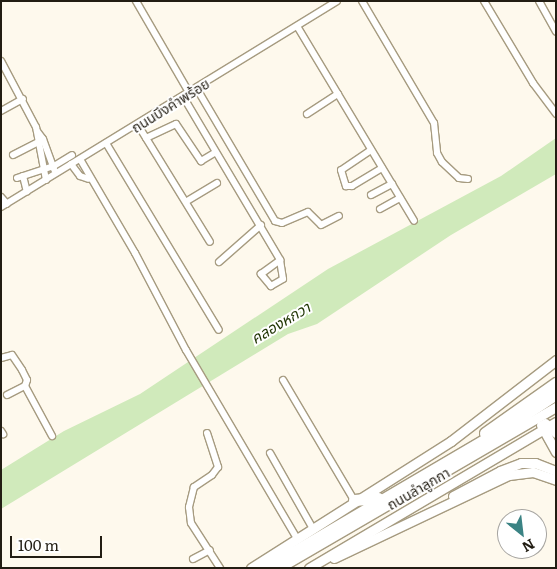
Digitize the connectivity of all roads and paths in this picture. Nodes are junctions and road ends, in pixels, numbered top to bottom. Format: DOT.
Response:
graph roads {
  1 [pos="136,1"];
  2 [pos="337,1"];
  3 [pos="362,1"];
  4 [pos="484,1"];
  5 [pos="539,1"];
  6 [pos="297,26"];
  7 [pos="556,32"];
  8 [pos="1,61"];
  9 [pos="197,89"];
  10 [pos="338,94"];
  11 [pos="187,96"];
  12 [pos="23,98"];
  13 [pos="1,111"];
  14 [pos="307,114"];
  15 [pos="556,114"];
  16 [pos="138,126"];
  17 [pos="37,131"];
  18 [pos="146,138"];
  19 [pos="43,139"];
  20 [pos="37,143"];
  21 [pos="106,143"];
  22 [pos="371,150"];
  23 [pos="216,152"];
  24 [pos="13,155"];
  25 [pos="72,155"];
  26 [pos="80,159"];
  27 [pos="71,164"];
  28 [pos="54,166"];
  29 [pos="382,168"];
  30 [pos="45,169"];
  31 [pos="55,174"];
  32 [pos="89,179"];
  33 [pos="468,179"];
  34 [pos="46,180"];
  35 [pos="217,183"];
  36 [pos="392,184"];
  37 [pos="27,192"];
  38 [pos="370,195"];
  39 [pos="1,197"];
  40 [pos="400,198"];
  41 [pos="187,201"];
  42 [pos="4,206"];
  43 [pos="380,209"];
  44 [pos="339,216"];
  45 [pos="414,221"];
  46 [pos="261,225"];
  47 [pos="210,242"];
  48 [pos="280,260"];
  49 [pos="219,262"];
  50 [pos="219,330"];
  51 [pos="1,358"];
  52 [pos="556,360"];
  53 [pos="283,380"];
  54 [pos="556,383"];
  55 [pos="25,386"];
  56 [pos="556,394"];
  57 [pos="7,395"];
  58 [pos="556,407"];
  59 [pos="539,418"];
  60 [pos="556,422"];
  61 [pos="545,428"];
  62 [pos="207,433"];
  63 [pos="556,433"];
  64 [pos="52,436"];
  65 [pos="481,451"];
  66 [pos="556,452"];
  67 [pos="270,453"];
  68 [pos="458,454"];
  69 [pos="488,462"];
  70 [pos="556,471"];
  71 [pos="556,480"];
  72 [pos="382,498"];
  73 [pos="354,500"];
  74 [pos="312,527"];
  75 [pos="296,538"];
  76 [pos="210,550"];
  77 [pos="348,553"];
  78 [pos="193,559"];
  79 [pos="312,566"];
  80 [pos="220,568"];
  81 [pos="251,568"];
  82 [pos="266,568"];
  83 [pos="279,568"];
  1 -- 11 [label="street"];
  2 -- 6 [label="street, ถนนบึงคำพร้อย"];
  3 -- 33 [label="street"];
  4 -- 15 [label="street"];
  5 -- 7 [label="street"];
  6 -- 9 [label="street, ถนนบึงคำพร้อย"];
  6 -- 10 [label="street"];
  8 -- 12 [label="street"];
  9 -- 11 [label="street, ถนนบึงคำพร้อย"];
  9 -- 44 [label="street"];
  10 -- 14 [label="street"];
  10 -- 22 [label="street"];
  11 -- 16 [label="street, ถนนบึงคำพร้อย"];
  11 -- 23 [label="street"];
  12 -- 13 [label="street"];
  12 -- 17 [label="street"];
  16 -- 18 [label="street"];
  16 -- 21 [label="street, ถนนบึงคำพร้อย"];
  17 -- 19 [label="street"];
  17 -- 20 [label="street"];
  18 -- 23 [label="street"];
  18 -- 41 [label="street"];
  19 -- 20 [label="street"];
  19 -- 28 [label="street"];
  20 -- 24 [label="street"];
  20 -- 30 [label="street"];
  21 -- 26 [label="street, ถนนบึงคำพร้อย"];
  21 -- 50 [label="street"];
  22 -- 29 [label="street"];
  22 -- 29 [label="street"];
  23 -- 46 [label="street"];
  25 -- 28 [label="street"];
  26 -- 27 [label="street, ถนนบึงคำพร้อย"];
  26 -- 32 [label="street"];
  27 -- 31 [label="street, ถนนบึงคำพร้อย"];
  27 -- 32 [label="street"];
  28 -- 30 [label="street"];
  28 -- 31 [label="street"];
  29 -- 36 [label="street"];
  30 -- 34 [label="street"];
  30 -- 37 [label="street"];
  31 -- 34 [label="street, ถนนบึงคำพร้อย"];
  32 -- 75 [label="street"];
  34 -- 37 [label="street, ถนนบึงคำพร้อย"];
  35 -- 41 [label="street"];
  36 -- 38 [label="street"];
  36 -- 40 [label="street"];
  37 -- 42 [label="street, ถนนบึงคำพร้อย"];
  39 -- 42 [label="street"];
  40 -- 43 [label="street"];
  40 -- 45 [label="street"];
  41 -- 47 [label="street"];
  46 -- 48 [label="street"];
  46 -- 49 [label="street"];
  51 -- 55 [label="street"];
  52 -- 73 [label="main road"];
  53 -- 73 [label="street"];
  54 -- 68 [label="highway"];
  55 -- 57 [label="street"];
  55 -- 64 [label="street"];
  56 -- 68 [label="highway"];
  58 -- 59 [label="main road, ถนนลำลูกกา"];
  59 -- 61 [label="main road"];
  59 -- 65 [label="main road, ถนนลำลูกกา"];
  60 -- 61 [label="main road, ถนนลำลูกกา"];
  61 -- 63 [label="main road"];
  61 -- 66 [label="main road"];
  61 -- 69 [label="main road, ถนนลำลูกกา"];
  62 -- 76 [label="street"];
  65 -- 69 [label="main road"];
  65 -- 83 [label="main road, ถนนลำลูกกา"];
  67 -- 74 [label="street"];
  68 -- 72 [label="highway"];
  69 -- 79 [label="main road, ถนนลำลูกกา"];
  70 -- 77 [label="main road"];
  71 -- 77 [label="main road"];
  72 -- 73 [label="highway"];
  72 -- 82 [label="highway"];
  73 -- 74 [label="main road"];
  74 -- 75 [label="main road"];
  75 -- 81 [label="main road"];
  76 -- 78 [label="street"];
  76 -- 80 [label="street"];
  77 -- 79 [label="main road"];
}
